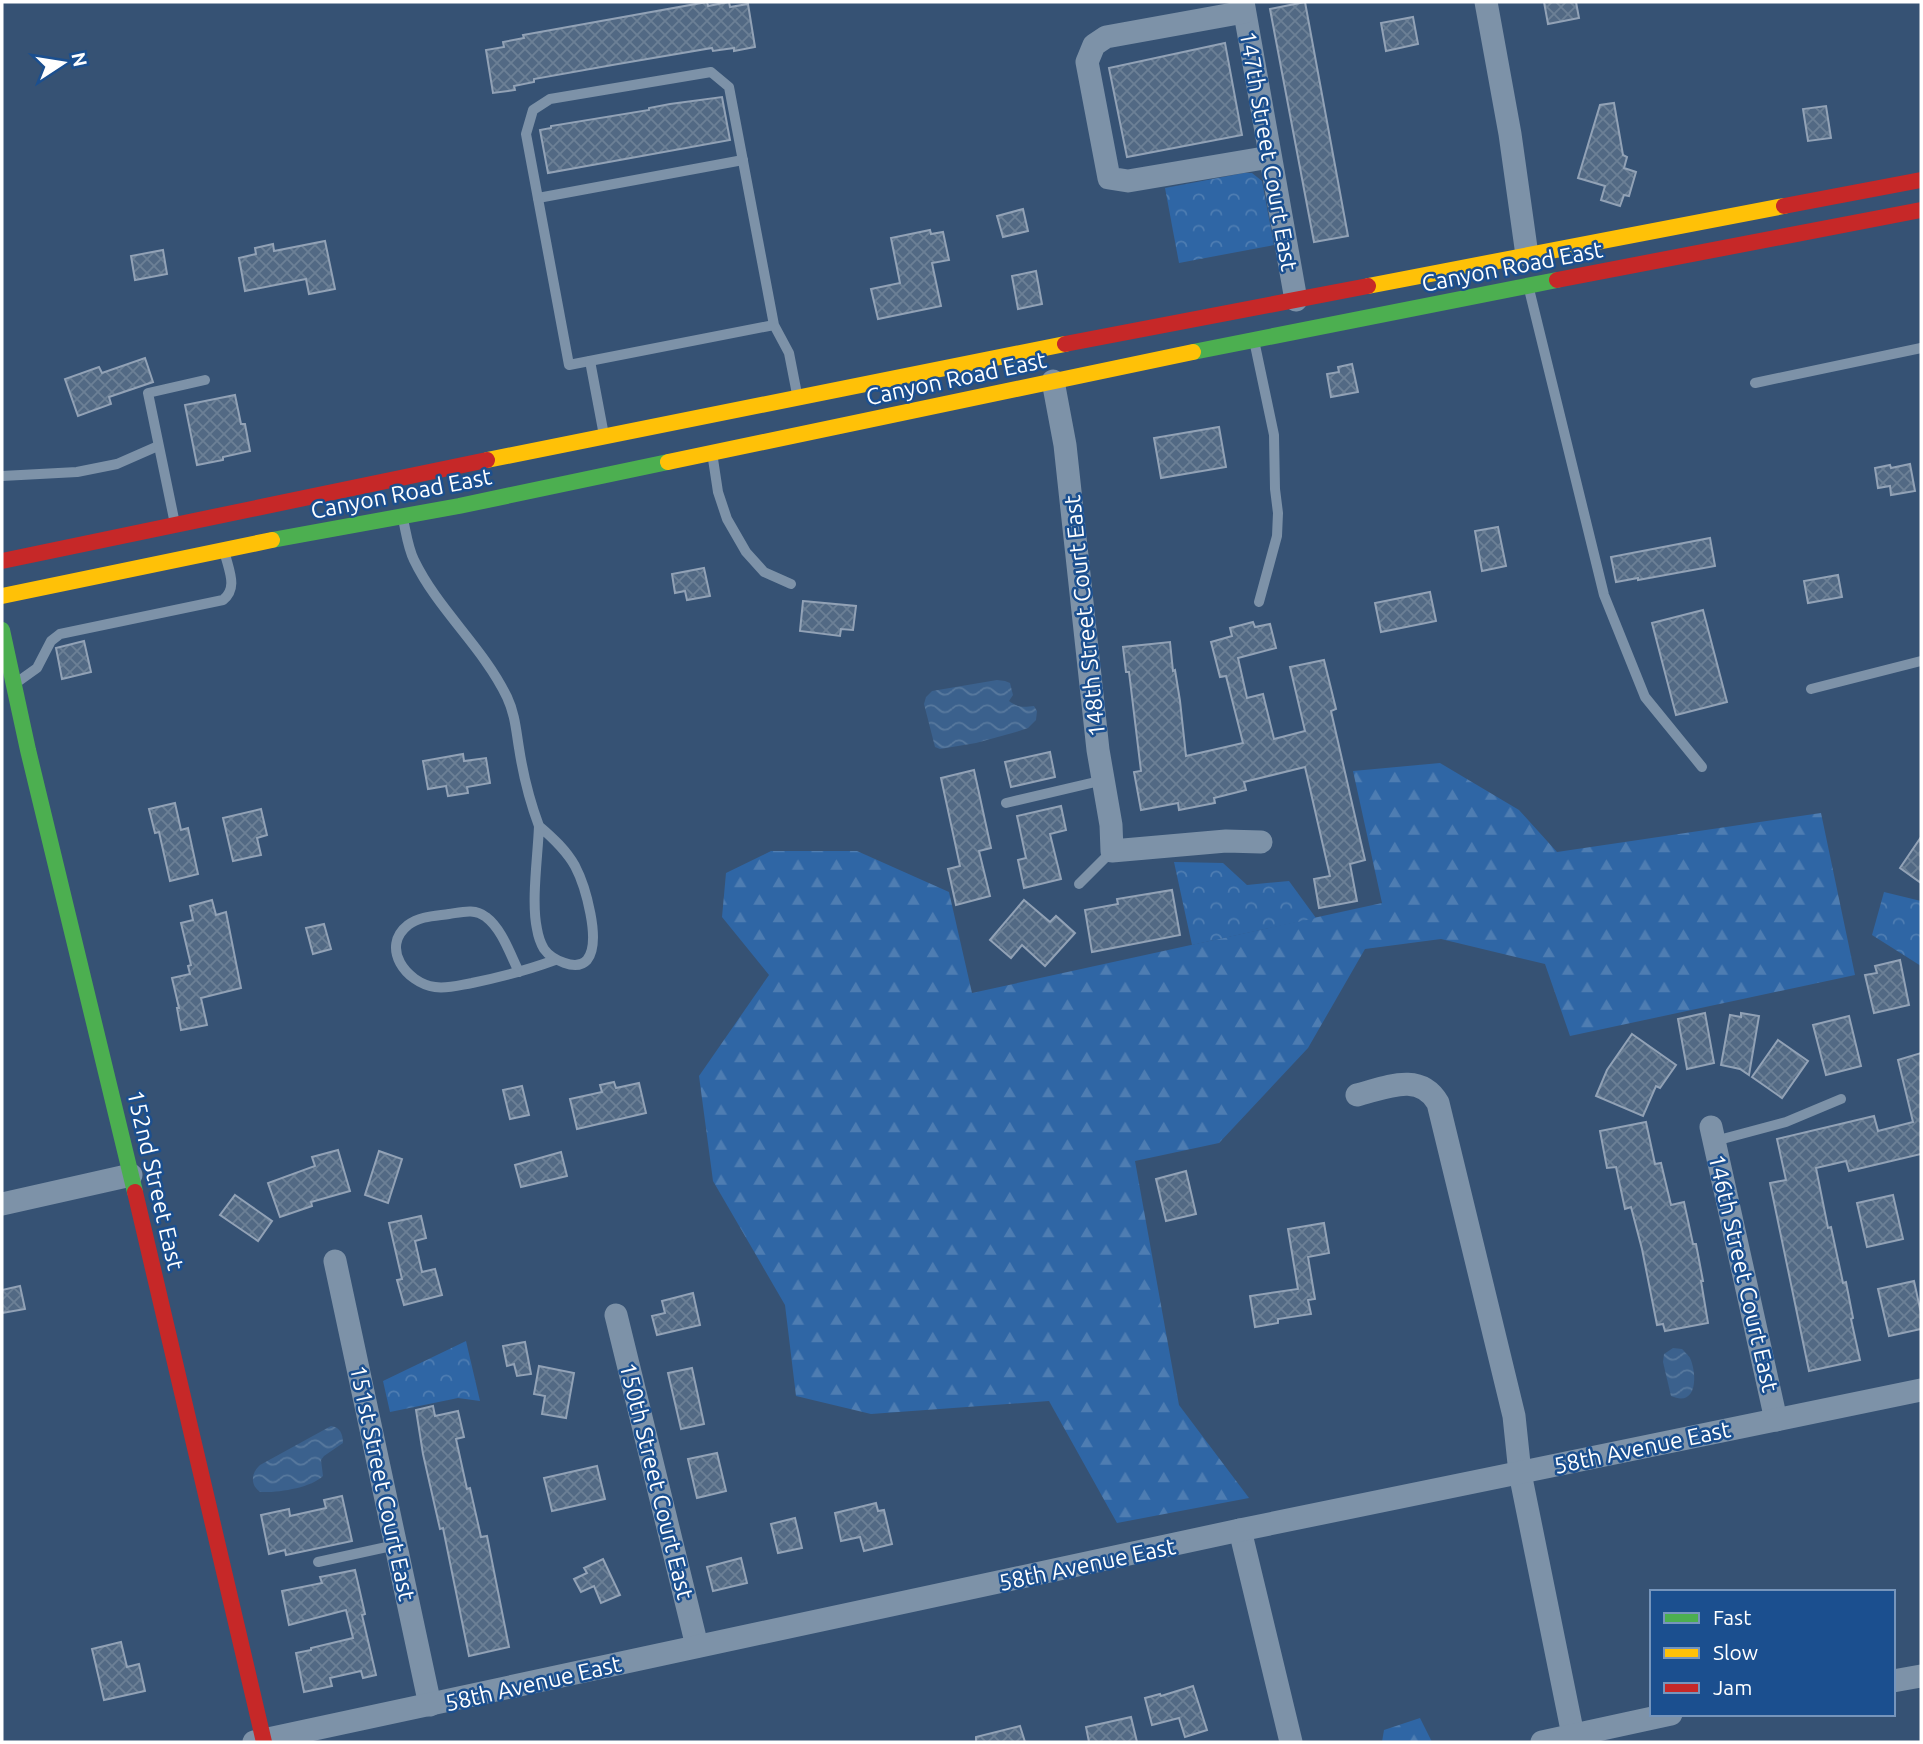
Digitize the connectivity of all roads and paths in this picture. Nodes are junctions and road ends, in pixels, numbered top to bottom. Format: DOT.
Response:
graph roads {
  1 [pos="1486,2"];
  2 [pos="1243,7"];
  3 [pos="1270,158"];
  4 [pos="743,160"];
  5 [pos="1921,180"];
  6 [pos="538,198"];
  7 [pos="1921,210"];
  8 [pos="1527,255"];
  9 [pos="1528,286"];
  10 [pos="1296,300"];
  11 [pos="774,326"];
  12 [pos="1254,339"];
  13 [pos="1921,348"];
  14 [pos="1002,356"];
  15 [pos="590,361"];
  16 [pos="205,380"];
  17 [pos="1053,381"];
  18 [pos="1755,383"];
  19 [pos="918,389"];
  20 [pos="797,397"];
  21 [pos="893,398"];
  22 [pos="879,418"];
  23 [pos="604,436"];
  24 [pos="158,446"];
  25 [pos="712,453"];
  26 [pos="2,476"];
  27 [pos="402,516"];
  28 [pos="175,526"];
  29 [pos="224,550"];
  30 [pos="2,561"];
  31 [pos="790,584"];
  32 [pos="2,596"];
  33 [pos="1259,602"];
  34 [pos="2,630"];
  35 [pos="1921,661"];
  36 [pos="14,684"];
  37 [pos="1811,689"];
  38 [pos="1702,767"];
  39 [pos="1104,780"];
  40 [pos="1006,803"];
  41 [pos="539,826"];
  42 [pos="1261,842"];
  43 [pos="1112,851"];
  44 [pos="1079,884"];
  45 [pos="555,960"];
  46 [pos="519,972"];
  47 [pos="1357,1095"];
  48 [pos="1841,1099"];
  49 [pos="1713,1134"];
  50 [pos="131,1175"];
  51 [pos="2,1204"];
  52 [pos="335,1261"];
  53 [pos="617,1315"];
  54 [pos="1921,1390"];
  55 [pos="1776,1420"];
  56 [pos="1520,1473"];
  57 [pos="1240,1530"];
  58 [pos="396,1545"];
  59 [pos="318,1562"];
  60 [pos="697,1646"];
  61 [pos="1921,1676"];
  62 [pos="1895,1681"];
  63 [pos="430,1705"];
  64 [pos="1662,1716"];
  65 [pos="1573,1735"];
  66 [pos="260,1742"];
  67 [pos="1291,1742"];
  68 [pos="1542,1742"];
  1 -- 8 [label="street"];
  2 -- 3 [label="street, 147th Street Court East"];
  2 -- 3 [label="street"];
  3 -- 10 [label="street, 147th Street Court East"];
  4 -- 6 [label="lane"];
  4 -- 6 [label="lane"];
  4 -- 11 [label="lane"];
  5 -- 8 [label="main road, Canyon Road East"];
  6 -- 15 [label="lane"];
  7 -- 9 [label="main road, Canyon Road East"];
  8 -- 10 [label="main road, Canyon Road East"];
  9 -- 12 [label="main road, Canyon Road East"];
  9 -- 38 [label="lane"];
  10 -- 14 [label="main road, Canyon Road East"];
  11 -- 15 [label="lane"];
  11 -- 20 [label="lane"];
  12 -- 17 [label="main road, Canyon Road East"];
  12 -- 33 [label="lane"];
  13 -- 18 [label="lane"];
  14 -- 19 [label="main road"];
  14 -- 20 [label="main road, Canyon Road East"];
  15 -- 23 [label="lane"];
  16 -- 24 [label="lane"];
  17 -- 22 [label="main road, Canyon Road East"];
  17 -- 39 [label="street, 148th Street Court East"];
  20 -- 23 [label="main road, Canyon Road East"];
  21 -- 22 [label="main road"];
  22 -- 25 [label="main road, Canyon Road East"];
  23 -- 28 [label="main road, Canyon Road East"];
  24 -- 26 [label="lane"];
  24 -- 28 [label="lane"];
  25 -- 27 [label="main road, Canyon Road East"];
  25 -- 31 [label="lane"];
  27 -- 29 [label="main road, Canyon Road East"];
  27 -- 41 [label="lane"];
  28 -- 30 [label="main road, Canyon Road East"];
  29 -- 32 [label="main road, Canyon Road East"];
  29 -- 36 [label="lane"];
  34 -- 36 [label="main road, 152nd Street East"];
  35 -- 37 [label="lane"];
  36 -- 50 [label="main road, 152nd Street East"];
  39 -- 40 [label="lane"];
  39 -- 43 [label="street, 148th Street Court East"];
  41 -- 45 [label="lane"];
  41 -- 45 [label="lane"];
  42 -- 43 [label="street"];
  43 -- 44 [label="lane"];
  45 -- 46 [label="lane"];
  46 -- 46 [label="lane"];
  47 -- 56 [label="street"];
  48 -- 49 [label="lane"];
  49 -- 55 [label="street, 146th Street Court East"];
  50 -- 51 [label="street"];
  50 -- 66 [label="main road, 152nd Street East"];
  52 -- 58 [label="street, 151st Street Court East"];
  53 -- 60 [label="street, 150th Street Court East"];
  54 -- 55 [label="street, 58th Avenue East"];
  55 -- 56 [label="street, 58th Avenue East"];
  56 -- 57 [label="street, 58th Avenue East"];
  56 -- 65 [label="street"];
  57 -- 60 [label="street, 58th Avenue East"];
  57 -- 67 [label="street"];
  58 -- 59 [label="lane"];
  58 -- 63 [label="street, 151st Street Court East"];
  60 -- 63 [label="street, 58th Avenue East"];
  61 -- 62 [label="street"];
  63 -- 66 [label="street, 58th Avenue East"];
  64 -- 65 [label="street"];
  65 -- 68 [label="street"];
}
